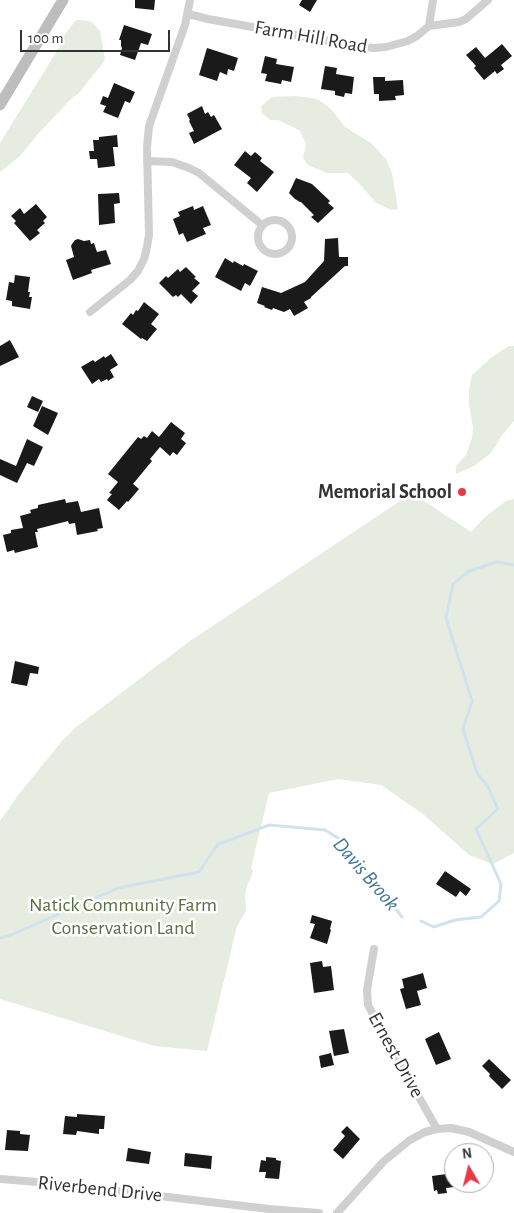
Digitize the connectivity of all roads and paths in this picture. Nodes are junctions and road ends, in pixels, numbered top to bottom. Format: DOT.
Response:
graph roads {
  1 [pos="63,0"];
  2 [pos="190,0"];
  3 [pos="433,0"];
  4 [pos="488,0"];
  5 [pos="188,14"];
  6 [pos="429,26"];
  7 [pos="0,105"];
  8 [pos="147,161"];
  9 [pos="262,226"];
  10 [pos="90,312"];
  11 [pos="374,950"];
  12 [pos="437,1128"];
  13 [pos="514,1152"];
  14 [pos="0,1179"];
  15 [pos="319,1213"];
  16 [pos="337,1213"];
  1 -- 7 [label="street"];
  2 -- 5 [label="street"];
  3 -- 6 [label="street"];
  4 -- 6 [label="street, Farm Hill Road"];
  5 -- 6 [label="street, Farm Hill Road"];
  5 -- 8 [label="street"];
  8 -- 9 [label="street"];
  8 -- 10 [label="street"];
  9 -- 9 [label="street"];
  11 -- 12 [label="street, Ernest Drive"];
  12 -- 13 [label="street"];
  12 -- 16 [label="street"];
  14 -- 15 [label="street, Riverbend Drive"];
}
